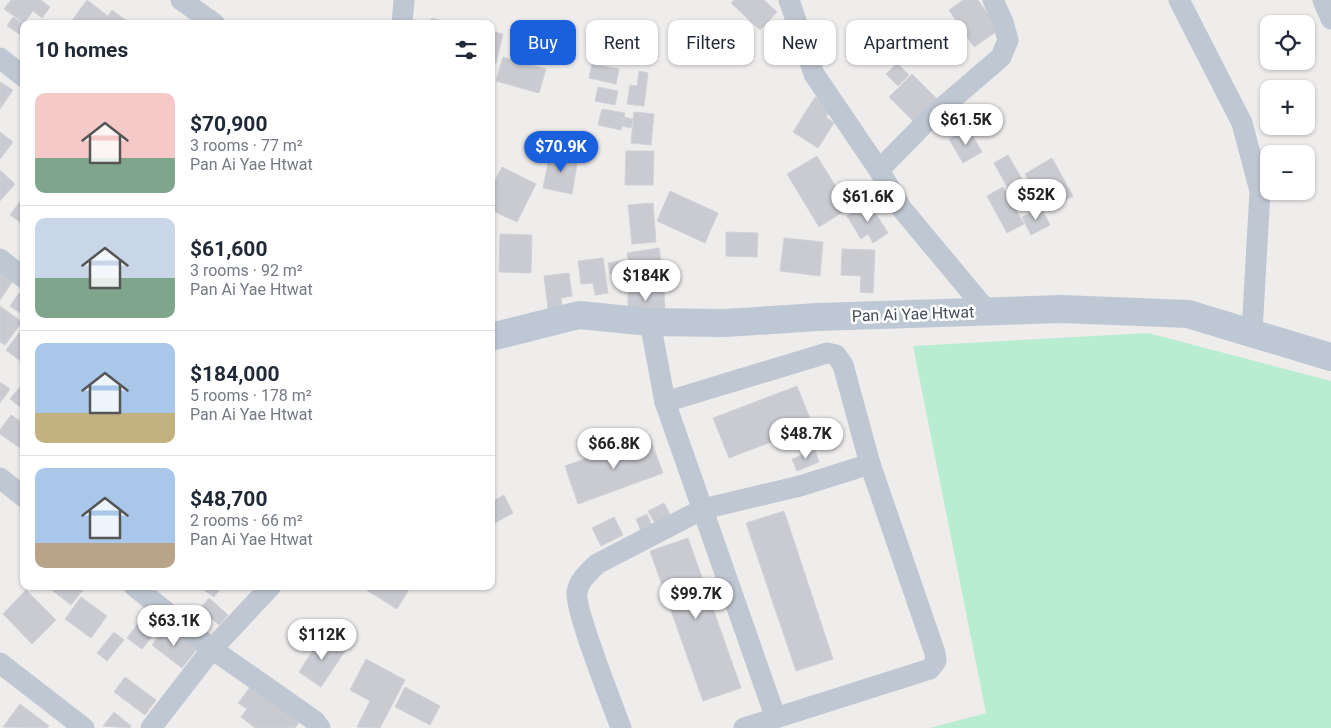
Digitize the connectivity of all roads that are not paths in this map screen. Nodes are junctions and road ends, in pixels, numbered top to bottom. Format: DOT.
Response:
graph roads {
  1 [pos="181,0"];
  2 [pos="404,0"];
  3 [pos="789,0"];
  4 [pos="993,0"];
  5 [pos="1179,0"];
  6 [pos="1323,0"];
  7 [pos="1331,19"];
  8 [pos="208,20"];
  9 [pos="402,20"];
  10 [pos="0,58"];
  11 [pos="20,74"];
  12 [pos="879,170"];
  13 [pos="0,259"];
  14 [pos="20,275"];
  15 [pos="987,311"];
  16 [pos="650,322"];
  17 [pos="1252,332"];
  18 [pos="495,336"];
  19 [pos="1331,357"];
  20 [pos="665,402"];
  21 [pos="870,464"];
  22 [pos="0,478"];
  23 [pos="20,494"];
  24 [pos="703,509"];
  25 [pos="139,590"];
  26 [pos="268,590"];
  27 [pos="212,650"];
  28 [pos="0,663"];
  29 [pos="775,716"];
  30 [pos="84,728"];
  31 [pos="151,728"];
  32 [pos="320,728"];
  33 [pos="621,728"];
  34 [pos="744,728"];
  1 -- 8 [label="street"];
  2 -- 9 [label="street"];
  3 -- 12 [label="street"];
  4 -- 12 [label="street"];
  5 -- 17 [label="street"];
  6 -- 7 [label="street"];
  10 -- 11 [label="street"];
  12 -- 15 [label="street"];
  13 -- 14 [label="street"];
  15 -- 16 [label="street, Pan Ai Yae Htwat"];
  15 -- 17 [label="street, Pan Ai Yae Htwat"];
  16 -- 18 [label="street, Pan Ai Yae Htwat"];
  16 -- 20 [label="street"];
  17 -- 19 [label="street, Pan Ai Yae Htwat"];
  20 -- 21 [label="street"];
  20 -- 24 [label="street"];
  21 -- 24 [label="street"];
  21 -- 29 [label="street"];
  22 -- 23 [label="street"];
  24 -- 29 [label="street"];
  24 -- 33 [label="street"];
  25 -- 27 [label="street"];
  26 -- 27 [label="street"];
  27 -- 31 [label="street"];
  27 -- 32 [label="street"];
  28 -- 30 [label="street"];
  29 -- 34 [label="street"];
}
